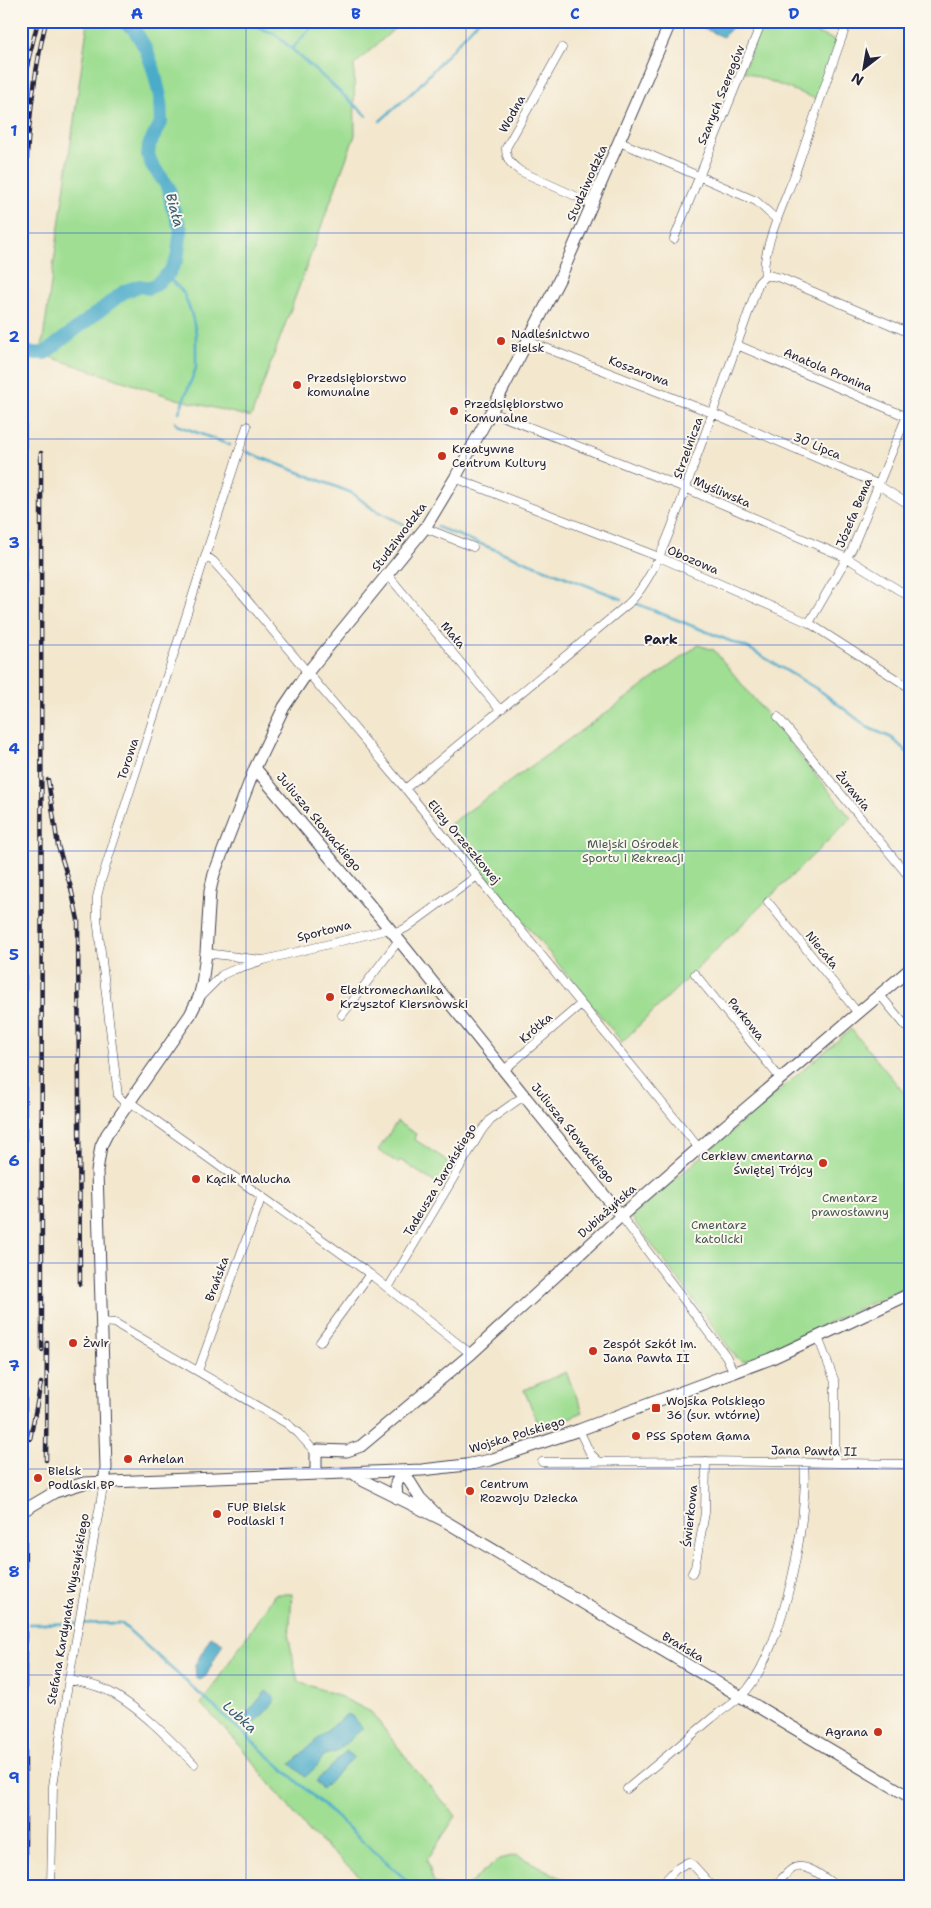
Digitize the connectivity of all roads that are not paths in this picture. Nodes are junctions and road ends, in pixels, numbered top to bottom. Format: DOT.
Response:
graph roads {
  1 [pos="671,21"];
  2 [pos="762,21"];
  3 [pos="848,21"];
  4 [pos="562,48"];
  5 [pos="620,142"];
  6 [pos="699,177"];
  7 [pos="593,204"];
  8 [pos="777,220"];
  9 [pos="674,239"];
  10 [pos="765,276"];
  11 [pos="910,333"];
  12 [pos="528,341"];
  13 [pos="737,344"];
  14 [pos="491,412"];
  15 [pos="712,413"];
  16 [pos="909,414"];
  17 [pos="247,426"];
  18 [pos="455,478"];
  19 [pos="879,485"];
  20 [pos="685,488"];
  21 [pos="910,505"];
  22 [pos="425,528"];
  23 [pos="474,547"];
  24 [pos="206,556"];
  25 [pos="659,557"];
  26 [pos="847,558"];
  27 [pos="388,575"];
  28 [pos="910,597"];
  29 [pos="810,623"];
  30 [pos="307,673"];
  31 [pos="910,688"];
  32 [pos="500,710"];
  33 [pos="778,717"];
  34 [pos="255,768"];
  35 [pos="405,789"];
  36 [pos="477,876"];
  37 [pos="910,878"];
  38 [pos="768,902"];
  39 [pos="394,934"];
  40 [pos="206,953"];
  41 [pos="264,960"];
  42 [pos="910,970"];
  43 [pos="695,974"];
  44 [pos="880,995"];
  45 [pos="199,997"];
  46 [pos="581,1004"];
  47 [pos="858,1013"];
  48 [pos="342,1015"];
  49 [pos="910,1032"];
  50 [pos="504,1070"];
  51 [pos="780,1078"];
  52 [pos="524,1095"];
  53 [pos="128,1103"];
  54 [pos="699,1148"];
  55 [pos="262,1196"];
  56 [pos="622,1216"];
  57 [pos="370,1274"];
  58 [pos="388,1288"];
  59 [pos="910,1294"];
  60 [pos="102,1322"];
  61 [pos="818,1337"];
  62 [pos="320,1342"];
  63 [pos="471,1354"];
  64 [pos="198,1371"];
  65 [pos="734,1373"];
  66 [pos="579,1430"];
  67 [pos="316,1453"];
  68 [pos="598,1461"];
  69 [pos="706,1461"];
  70 [pos="542,1462"];
  71 [pos="804,1462"];
  72 [pos="835,1462"];
  73 [pos="910,1464"];
  74 [pos="422,1470"];
  75 [pos="403,1471"];
  76 [pos="353,1473"];
  77 [pos="316,1474"];
  78 [pos="104,1482"];
  79 [pos="414,1486"];
  80 [pos="398,1498"];
  81 [pos="21,1512"];
  82 [pos="443,1520"];
  83 [pos="692,1573"];
  84 [pos="69,1680"];
  85 [pos="740,1696"];
  86 [pos="194,1764"];
  87 [pos="627,1789"];
  88 [pos="910,1797"];
  89 [pos="52,1887"];
  90 [pos="659,1887"];
  91 [pos="713,1887"];
  92 [pos="774,1887"];
  93 [pos="838,1887"];
  1 -- 5 [label="street, Studziwodzka"];
  2 -- 6 [label="street, Szarych Szeregów"];
  3 -- 8 [label="street, Strzelnicza"];
  4 -- 7 [label="street, Wodna"];
  5 -- 6 [label="street"];
  5 -- 7 [label="street, Studziwodzka"];
  6 -- 8 [label="street"];
  6 -- 9 [label="street, Szarych Szeregów"];
  7 -- 12 [label="street, Studziwodzka"];
  8 -- 10 [label="street, Strzelnicza"];
  10 -- 11 [label="street"];
  10 -- 13 [label="street, Strzelnicza"];
  12 -- 14 [label="street, Studziwodzka"];
  12 -- 15 [label="street, Koszarowa"];
  13 -- 15 [label="street, Strzelnicza"];
  13 -- 16 [label="street, Anatola Pronina"];
  14 -- 18 [label="street, Studziwodzka"];
  14 -- 20 [label="street, Myśliwska"];
  15 -- 19 [label="street, 30 Lipca"];
  15 -- 20 [label="street, Strzelnicza"];
  16 -- 19 [label="street, Józefa Bema"];
  17 -- 24 [label="street, Torowa"];
  18 -- 22 [label="street, Studziwodzka"];
  18 -- 25 [label="street, Obozowa"];
  19 -- 21 [label="street, 30 Lipca"];
  19 -- 26 [label="street, Józefa Bema"];
  20 -- 25 [label="street, Strzelnicza"];
  20 -- 26 [label="street, Myśliwska"];
  22 -- 23 [label="street"];
  22 -- 27 [label="street, Studziwodzka"];
  24 -- 30 [label="street, Elizy Orzeszkowej"];
  24 -- 53 [label="street, Torowa"];
  25 -- 29 [label="street, Obozowa"];
  25 -- 32 [label="street, Strzelnicza"];
  26 -- 28 [label="street, Myśliwska"];
  26 -- 29 [label="street, Józefa Bema"];
  27 -- 30 [label="street, Studziwodzka"];
  27 -- 32 [label="street, Mała"];
  29 -- 31 [label="street, Obozowa"];
  30 -- 34 [label="street, Studziwodzka"];
  30 -- 35 [label="street, Elizy Orzeszkowej"];
  32 -- 35 [label="street, Strzelnicza"];
  33 -- 37 [label="street, Żurawia"];
  34 -- 39 [label="street, Juliusza Słowackiego"];
  34 -- 40 [label="street, Studziwodzka"];
  35 -- 36 [label="street, Elizy Orzeszkowej"];
  36 -- 39 [label="street, Sportowa"];
  36 -- 46 [label="street, Elizy Orzeszkowej"];
  38 -- 47 [label="street, Niecała"];
  39 -- 41 [label="street, Sportowa"];
  39 -- 48 [label="street"];
  39 -- 50 [label="street, Juliusza Słowackiego"];
  40 -- 41 [label="street, Sportowa"];
  40 -- 45 [label="street, Sportowa"];
  41 -- 45 [label="street, Sportowa"];
  42 -- 44 [label="street, Dubiażyńska"];
  43 -- 51 [label="street, Parkowa"];
  44 -- 47 [label="street, Dubiażyńska"];
  44 -- 49 [label="street"];
  45 -- 53 [label="street, Sportowa"];
  46 -- 50 [label="street, Krótka"];
  46 -- 54 [label="street, Elizy Orzeszkowej"];
  47 -- 51 [label="street, Dubiażyńska"];
  50 -- 52 [label="street, Juliusza Słowackiego"];
  51 -- 54 [label="street, Dubiażyńska"];
  52 -- 56 [label="street, Juliusza Słowackiego"];
  52 -- 58 [label="street, Tadeusza Jarońskiego"];
  53 -- 55 [label="street"];
  53 -- 60 [label="street, Stefana Kardynała Wyszyńskiego"];
  54 -- 56 [label="street, Dubiażyńska"];
  55 -- 57 [label="street"];
  55 -- 64 [label="street, Brańska"];
  56 -- 63 [label="street, Dubiażyńska"];
  56 -- 65 [label="street, Juliusza Słowackiego"];
  57 -- 58 [label="street"];
  57 -- 62 [label="street"];
  58 -- 63 [label="street"];
  59 -- 61 [label="street, Wojska Polskiego"];
  60 -- 64 [label="street"];
  60 -- 78 [label="street, Stefana Kardynała Wyszyńskiego"];
  61 -- 65 [label="street, Wojska Polskiego"];
  61 -- 72 [label="street"];
  63 -- 67 [label="street, Dubiażyńska"];
  64 -- 67 [label="street"];
  65 -- 66 [label="street, Wojska Polskiego"];
  66 -- 68 [label="street"];
  66 -- 74 [label="street, Wojska Polskiego"];
  67 -- 77 [label="street"];
  68 -- 69 [label="street, Jana Pawła II"];
  68 -- 70 [label="street, Jana Pawła II"];
  69 -- 71 [label="street, Jana Pawła II"];
  69 -- 83 [label="street, Świerkowa"];
  71 -- 72 [label="street, Jana Pawła II"];
  71 -- 85 [label="street"];
  72 -- 73 [label="street, Jana Pawła II"];
  74 -- 75 [label="street, Wojska Polskiego"];
  74 -- 79 [label="street"];
  75 -- 76 [label="street, Wojska Polskiego"];
  75 -- 79 [label="street, Brańska"];
  75 -- 80 [label="street"];
  76 -- 77 [label="street, Wojska Polskiego"];
  76 -- 80 [label="street, Brańska"];
  77 -- 78 [label="street, Wojska Polskiego"];
  78 -- 81 [label="street, Wojska Polskiego"];
  78 -- 84 [label="street, Stefana Kardynała Wyszyńskiego"];
  79 -- 82 [label="street, Brańska"];
  80 -- 82 [label="street, Brańska"];
  82 -- 85 [label="street, Brańska"];
  84 -- 86 [label="street"];
  84 -- 89 [label="street, Stefana Kardynała Wyszyńskiego"];
  85 -- 87 [label="street"];
  85 -- 88 [label="street, Brańska"];
  90 -- 91 [label="street"];
  92 -- 93 [label="street"];
}
